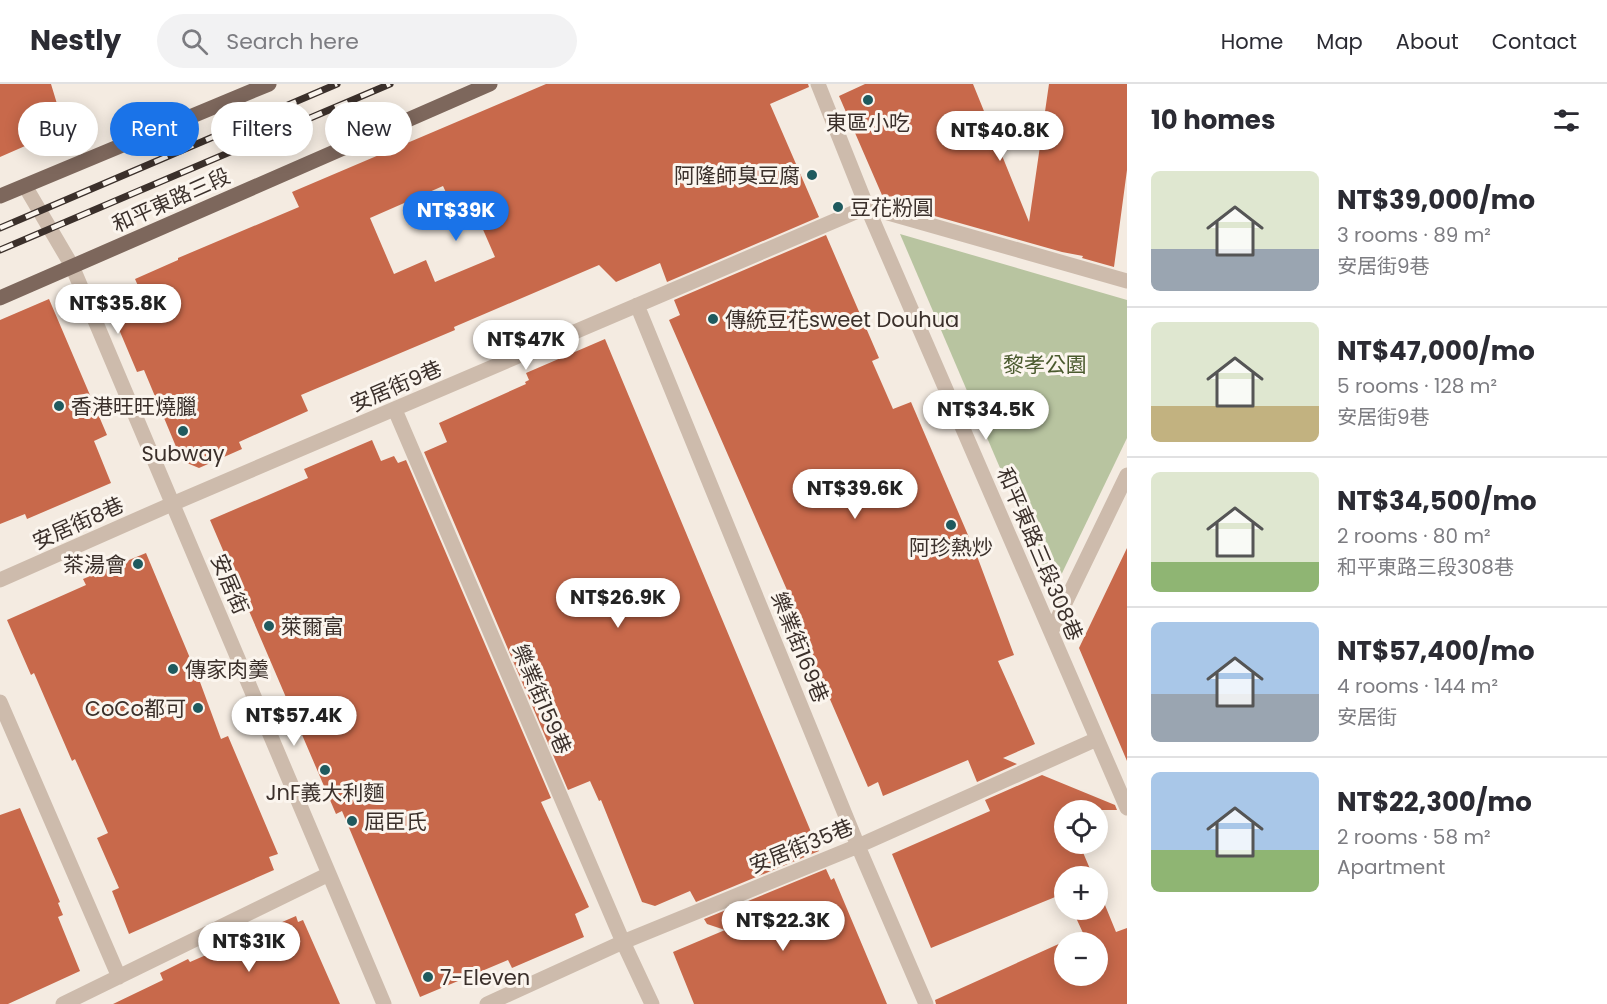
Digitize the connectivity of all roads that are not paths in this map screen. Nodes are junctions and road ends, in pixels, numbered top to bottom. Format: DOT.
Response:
graph roads {
  1 [pos="269,84"];
  2 [pos="490,84"];
  3 [pos="818,84"];
  4 [pos="25,186"];
  5 [pos="0,196"];
  6 [pos="867,207"];
  7 [pos="72,266"];
  8 [pos="1127,281"];
  9 [pos="0,298"];
  10 [pos="637,305"];
  11 [pos="396,410"];
  12 [pos="1127,475"];
  13 [pos="172,504"];
  14 [pos="0,580"];
  15 [pos="1051,632"];
  16 [pos="0,702"];
  17 [pos="1097,740"];
  18 [pos="1127,808"];
  19 [pos="858,846"];
  20 [pos="329,874"];
  21 [pos="624,942"];
  22 [pos="119,977"];
  23 [pos="63,1004"];
  24 [pos="384,1004"];
  25 [pos="488,1004"];
  26 [pos="652,1004"];
  27 [pos="926,1004"];
  1 -- 4 [label="main road"];
  2 -- 7 [label="main road, 和平東路三段"];
  3 -- 6 [label="street, 和平東路三段308巷"];
  4 -- 5 [label="main road"];
  4 -- 7 [label="street, 安居街"];
  6 -- 8 [label="street"];
  6 -- 10 [label="street, 安居街9巷"];
  6 -- 15 [label="street, 和平東路三段308巷"];
  7 -- 9 [label="main road, 和平東路三段"];
  7 -- 13 [label="street, 安居街"];
  10 -- 11 [label="street, 安居街9巷"];
  10 -- 19 [label="street, 樂業街169巷"];
  11 -- 13 [label="street, 安居街9巷"];
  11 -- 21 [label="street, 樂業街159巷"];
  12 -- 15 [label="street"];
  13 -- 14 [label="street, 安居街8巷"];
  13 -- 20 [label="street, 安居街"];
  15 -- 17 [label="street, 和平東路三段308巷"];
  16 -- 22 [label="street"];
  17 -- 18 [label="street, 和平東路三段308巷"];
  17 -- 19 [label="street, 安居街35巷"];
  19 -- 21 [label="street, 安居街35巷"];
  19 -- 27 [label="street, 樂業街169巷"];
  20 -- 22 [label="street"];
  20 -- 24 [label="street, 安居街"];
  21 -- 25 [label="street, 安居街35巷"];
  21 -- 26 [label="street, 樂業街159巷"];
  22 -- 23 [label="street"];
}
